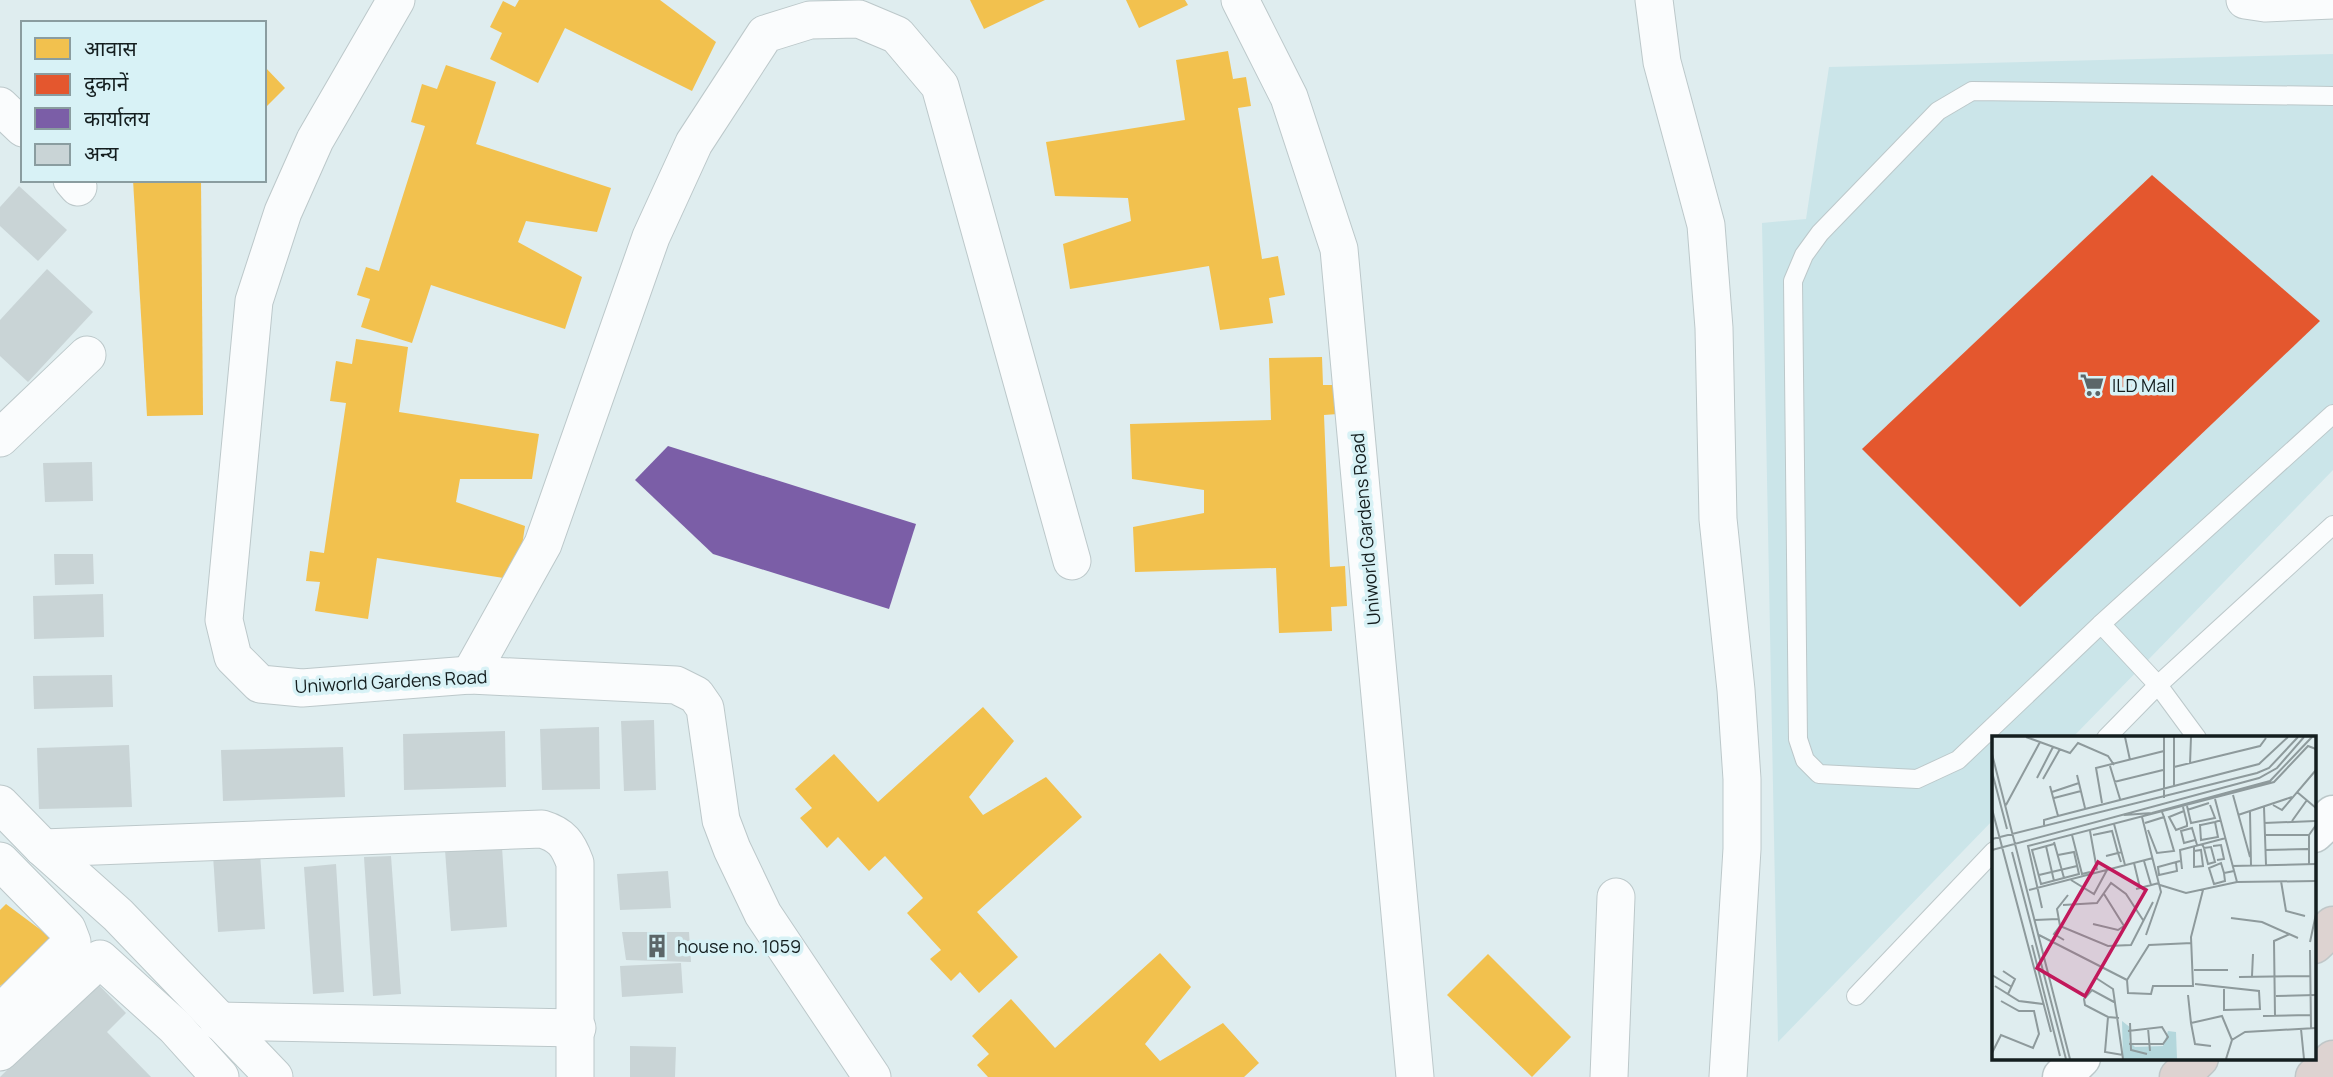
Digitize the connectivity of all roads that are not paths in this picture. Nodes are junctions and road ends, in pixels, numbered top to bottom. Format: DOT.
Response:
graph roads {
  1 [pos="396,0"];
  2 [pos="1240,0"];
  3 [pos="1654,0"];
  4 [pos="2245,0"];
  5 [pos="2333,0"];
  6 [pos="2333,96"];
  7 [pos="87,355"];
  8 [pos="2331,419"];
  9 [pos="0,438"];
  10 [pos="2333,525"];
  11 [pos="1072,561"];
  12 [pos="2101,624"];
  13 [pos="470,675"];
  14 [pos="2158,685"];
  15 [pos="2107,736"];
  16 [pos="2196,736"];
  17 [pos="0,793"];
  18 [pos="0,804"];
  19 [pos="2333,815"];
  20 [pos="2316,831"];
  21 [pos="43,848"];
  22 [pos="1992,852"];
  23 [pos="0,861"];
  24 [pos="1616,897"];
  25 [pos="2333,926"];
  26 [pos="2316,942"];
  27 [pos="1856,996"];
  28 [pos="0,1014"];
  29 [pos="218,1021"];
  30 [pos="577,1028"];
  31 [pos="0,1052"];
  32 [pos="2333,1059"];
  33 [pos="2079,1060"];
  34 [pos="2197,1060"];
  35 [pos="220,1077"];
  36 [pos="274,1077"];
  37 [pos="575,1077"];
  38 [pos="872,1077"];
  39 [pos="1415,1077"];
  40 [pos="1609,1077"];
  41 [pos="1728,1077"];
  42 [pos="2062,1077"];
  43 [pos="2179,1077"];
  44 [pos="2315,1077"];
  1 -- 13 [label="street, Uniworld Gardens Road"];
  2 -- 39 [label="street, Uniworld Gardens Road"];
  3 -- 41 [label="street"];
  4 -- 5 [label="street"];
  6 -- 12 [label="lane"];
  7 -- 9 [label="street"];
  8 -- 12 [label="lane"];
  10 -- 14 [label="lane"];
  11 -- 13 [label="street"];
  12 -- 14 [label="lane"];
  13 -- 38 [label="street, Uniworld Gardens Road"];
  14 -- 15 [label="lane"];
  14 -- 16 [label="lane"];
  17 -- 18 [label="street"];
  18 -- 21 [label="street"];
  19 -- 20 [label="main road"];
  21 -- 29 [label="street"];
  21 -- 30 [label="street"];
  22 -- 27 [label="lane"];
  23 -- 28 [label="street"];
  24 -- 40 [label="street"];
  25 -- 26 [label="highway"];
  29 -- 30 [label="street"];
  29 -- 36 [label="street"];
  30 -- 37 [label="street"];
  31 -- 35 [label="street"];
  32 -- 44 [label="highway"];
  33 -- 42 [label="main road"];
  34 -- 43 [label="highway"];
}
